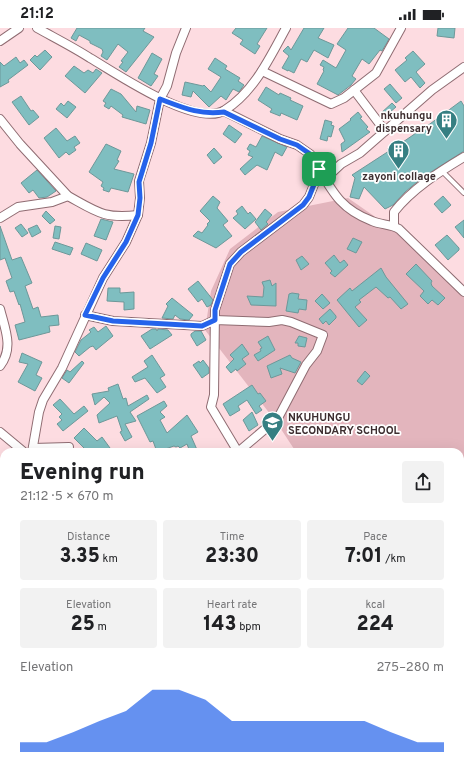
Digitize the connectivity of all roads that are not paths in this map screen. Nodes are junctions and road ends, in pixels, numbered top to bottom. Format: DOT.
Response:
graph roads {
  1 [pos="19,28"];
  2 [pos="38,28"];
  3 [pos="186,28"];
  4 [pos="286,28"];
  5 [pos="401,28"];
  6 [pos="0,41"];
  7 [pos="464,67"];
  8 [pos="262,70"];
  9 [pos="354,90"];
  10 [pos="160,99"];
  11 [pos="224,112"];
  12 [pos="0,118"];
  13 [pos="385,131"];
  14 [pos="464,158"];
  15 [pos="319,169"];
  16 [pos="442,171"];
  17 [pos="325,179"];
  18 [pos="464,193"];
  19 [pos="68,196"];
  20 [pos="138,215"];
  21 [pos="0,218"];
  22 [pos="394,226"];
  23 [pos="464,292"];
  24 [pos="0,309"];
  25 [pos="85,315"];
  26 [pos="215,320"];
  27 [pos="0,366"];
  28 [pos="0,432"];
  29 [pos="69,447"];
  30 [pos="20,448"];
  31 [pos="33,448"];
  32 [pos="57,448"];
  33 [pos="236,448"];
  34 [pos="243,448"];
  1 -- 6 [label="street"];
  2 -- 10 [label="street"];
  3 -- 10 [label="street"];
  4 -- 8 [label="street"];
  5 -- 9 [label="street"];
  7 -- 13 [label="street"];
  8 -- 9 [label="street"];
  8 -- 11 [label="street"];
  9 -- 13 [label="street"];
  10 -- 11 [label="street"];
  10 -- 20 [label="street"];
  11 -- 15 [label="street"];
  12 -- 19 [label="street"];
  13 -- 17 [label="street"];
  14 -- 16 [label="street"];
  15 -- 17 [label="street"];
  15 -- 26 [label="street"];
  16 -- 18 [label="lane"];
  16 -- 22 [label="street"];
  17 -- 22 [label="street"];
  19 -- 20 [label="street"];
  19 -- 21 [label="street"];
  20 -- 25 [label="street"];
  22 -- 23 [label="street"];
  24 -- 27 [label="street"];
  25 -- 26 [label="street"];
  25 -- 31 [label="street"];
  26 -- 33 [label="street"];
  26 -- 34 [label="street"];
  28 -- 30 [label="street"];
  29 -- 32 [label="street"];
}
